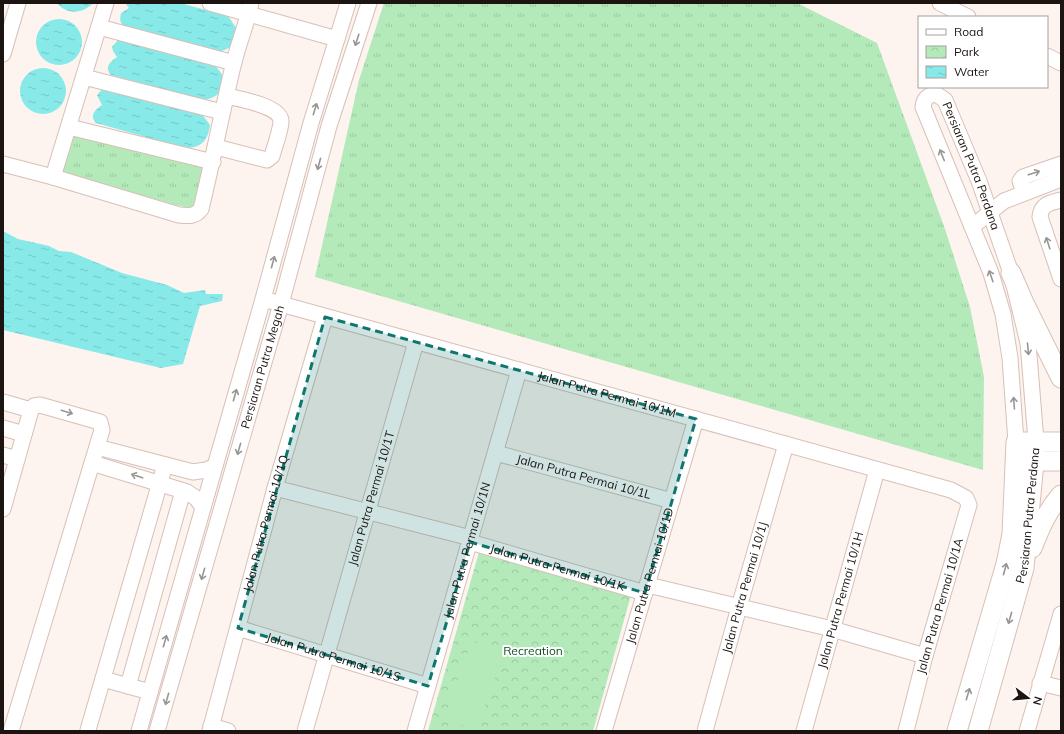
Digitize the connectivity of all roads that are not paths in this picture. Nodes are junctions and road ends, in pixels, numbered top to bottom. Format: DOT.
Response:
graph roads {
  1 [pos="18,3"];
  2 [pos="106,3"];
  3 [pos="210,3"];
  4 [pos="348,3"];
  5 [pos="369,3"];
  6 [pos="940,3"];
  7 [pos="250,9"];
  8 [pos="966,16"];
  9 [pos="99,27"];
  10 [pos="337,39"];
  11 [pos="3,54"];
  12 [pos="1048,56"];
  13 [pos="234,63"];
  14 [pos="1061,63"];
  15 [pos="84,77"];
  16 [pos="227,96"];
  17 [pos="222,112"];
  18 [pos="69,127"];
  19 [pos="216,147"];
  20 [pos="213,162"];
  21 [pos="3,164"];
  22 [pos="1061,164"];
  23 [pos="53,176"];
  24 [pos="1061,179"];
  25 [pos="1024,192"];
  26 [pos="1061,200"];
  27 [pos="990,212"];
  28 [pos="972,227"];
  29 [pos="1011,272"];
  30 [pos="1061,279"];
  31 [pos="263,299"];
  32 [pos="281,304"];
  33 [pos="325,317"];
  34 [pos="416,342"];
  35 [pos="520,370"];
  36 [pos="1061,378"];
  37 [pos="3,402"];
  38 [pos="31,410"];
  39 [pos="696,419"];
  40 [pos="3,428"];
  41 [pos="24,434"];
  42 [pos="1036,441"];
  43 [pos="1016,442"];
  44 [pos="1061,442"];
  45 [pos="786,444"];
  46 [pos="97,447"];
  47 [pos="496,453"];
  48 [pos="10,457"];
  49 [pos="1025,461"];
  50 [pos="1061,461"];
  51 [pos="92,463"];
  52 [pos="165,465"];
  53 [pos="215,466"];
  54 [pos="877,470"];
  55 [pos="159,483"];
  56 [pos="275,488"];
  57 [pos="950,490"];
  58 [pos="185,492"];
  59 [pos="1061,495"];
  60 [pos="672,501"];
  61 [pos="152,506"];
  62 [pos="203,507"];
  63 [pos="3,509"];
  64 [pos="368,510"];
  65 [pos="176,513"];
  66 [pos="470,540"];
  67 [pos="1024,568"];
  68 [pos="646,589"];
  69 [pos="739,607"];
  70 [pos="1061,614"];
  71 [pos="238,628"];
  72 [pos="832,629"];
  73 [pos="327,655"];
  74 [pos="925,656"];
  75 [pos="103,679"];
  76 [pos="1040,683"];
  77 [pos="128,686"];
  78 [pos="428,686"];
  79 [pos="1061,688"];
  80 [pos="150,692"];
  81 [pos="210,729"];
  82 [pos="88,730"];
  83 [pos="12,731"];
  84 [pos="138,731"];
  85 [pos="158,731"];
  86 [pos="228,731"];
  87 [pos="305,731"];
  88 [pos="415,731"];
  89 [pos="604,731"];
  90 [pos="705,731"];
  91 [pos="804,731"];
  92 [pos="906,731"];
  93 [pos="957,731"];
  94 [pos="978,731"];
  95 [pos="1027,731"];
  1 -- 11 [label="street"];
  2 -- 9 [label="street"];
  3 -- 7 [label="street"];
  4 -- 10 [label="street, Persiaran Putra Megah"];
  5 -- 32 [label="street, Persiaran Putra Megah, one-way"];
  6 -- 8 [label="street"];
  7 -- 10 [label="street"];
  7 -- 13 [label="street"];
  9 -- 13 [label="street"];
  9 -- 15 [label="street"];
  31 -- 10 [label="street, Persiaran Putra Megah, one-way"];
  12 -- 14 [label="street"];
  13 -- 16 [label="street"];
  15 -- 17 [label="street"];
  15 -- 18 [label="street"];
  16 -- 17 [label="street"];
  16 -- 19 [label="street"];
  17 -- 19 [label="street"];
  18 -- 20 [label="street"];
  18 -- 23 [label="street"];
  19 -- 20 [label="street"];
  20 -- 23 [label="street"];
  21 -- 23 [label="street"];
  25 -- 22 [label="street, one-way"];
  24 -- 25 [label="street"];
  25 -- 27 [label="street"];
  30 -- 26 [label="street, one-way"];
  27 -- 28 [label="street"];
  28 -- 27 [label="street, Persiaran Putra Perdana, one-way"];
  27 -- 29 [label="street, Persiaran Putra Perdana"];
  43 -- 28 [label="street, Persiaran Putra Perdana, one-way"];
  29 -- 36 [label="main road"];
  29 -- 42 [label="street, Persiaran Putra Perdana, one-way"];
  31 -- 32 [label="street, Jalan Putra Permai 10/1M"];
  53 -- 31 [label="street, Persiaran Putra Megah, one-way"];
  32 -- 33 [label="street, Jalan Putra Permai 10/1M"];
  32 -- 85 [label="street, Persiaran Putra Megah, one-way"];
  33 -- 34 [label="street, Jalan Putra Permai 10/1M"];
  33 -- 56 [label="street, Jalan Putra Permai 10/1Q"];
  34 -- 35 [label="street, Jalan Putra Permai 10/1M"];
  34 -- 64 [label="street, Jalan Putra Permai 10/1T"];
  35 -- 39 [label="street, Jalan Putra Permai 10/1M"];
  35 -- 47 [label="street, Jalan Putra Permai 10/1N"];
  37 -- 38 [label="street"];
  38 -- 41 [label="street"];
  38 -- 46 [label="street, one-way"];
  39 -- 45 [label="street, Jalan Putra Permai 10/1M"];
  39 -- 60 [label="street, Jalan Putra Permai 10/1D"];
  40 -- 41 [label="street"];
  41 -- 48 [label="street"];
  42 -- 43 [label="main road"];
  42 -- 44 [label="main road"];
  42 -- 49 [label="main road, Persiaran Putra Perdana"];
  43 -- 49 [label="main road, Persiaran Putra Perdana"];
  45 -- 54 [label="street, Jalan Putra Permai 10/1M"];
  45 -- 69 [label="street, Jalan Putra Permai 10/1J"];
  46 -- 51 [label="street"];
  46 -- 52 [label="street"];
  47 -- 60 [label="street, Jalan Putra Permai 10/1L"];
  47 -- 66 [label="street, Jalan Putra Permai 10/1N"];
  48 -- 63 [label="street"];
  49 -- 50 [label="main road"];
  49 -- 67 [label="main road, Persiaran Putra Perdana"];
  93 -- 49 [label="main road, Persiaran Putra Perdana, one-way"];
  55 -- 51 [label="street, one-way"];
  51 -- 83 [label="street"];
  52 -- 53 [label="street"];
  52 -- 55 [label="street"];
  53 -- 62 [label="street, Persiaran Putra Megah"];
  54 -- 57 [label="street, Jalan Putra Permai 10/1M"];
  54 -- 72 [label="street, Jalan Putra Permai 10/1H"];
  55 -- 58 [label="street"];
  55 -- 61 [label="street"];
  56 -- 64 [label="street, Jalan Putra Permai 10/1K"];
  56 -- 71 [label="street, Jalan Putra Permai 10/1Q"];
  57 -- 74 [label="street, Jalan Putra Permai 10/1A"];
  58 -- 62 [label="street"];
  58 -- 65 [label="street"];
  59 -- 67 [label="main road"];
  60 -- 68 [label="street, Jalan Putra Permai 10/1D"];
  61 -- 65 [label="street"];
  61 -- 75 [label="street"];
  80 -- 62 [label="street, Persiaran Putra Megah, one-way"];
  64 -- 66 [label="street, Jalan Putra Permai 10/1K"];
  64 -- 73 [label="street, Jalan Putra Permai 10/1T"];
  65 -- 77 [label="street"];
  66 -- 68 [label="street, Jalan Putra Permai 10/1K"];
  66 -- 78 [label="street, Jalan Putra Permai 10/1N"];
  67 -- 94 [label="main road, Persiaran Putra Perdana, one-way"];
  68 -- 69 [label="street, Jalan Putra Permai 10/1K"];
  68 -- 89 [label="street, Jalan Putra Permai 10/1D"];
  69 -- 72 [label="street, Jalan Putra Permai 10/1K"];
  69 -- 90 [label="street, Jalan Putra Permai 10/1J"];
  70 -- 76 [label="street"];
  71 -- 73 [label="street, Jalan Putra Permai 10/1S"];
  71 -- 81 [label="street, Jalan Putra Permai 10/1Q"];
  72 -- 74 [label="street, Jalan Putra Permai 10/1K"];
  72 -- 91 [label="street, Jalan Putra Permai 10/1H"];
  73 -- 78 [label="street, Jalan Putra Permai 10/1S"];
  73 -- 87 [label="street, Jalan Putra Permai 10/1T"];
  74 -- 92 [label="street, Jalan Putra Permai 10/1A"];
  75 -- 77 [label="street"];
  75 -- 82 [label="street"];
  76 -- 79 [label="street"];
  76 -- 95 [label="street"];
  77 -- 80 [label="street"];
  78 -- 88 [label="street, Jalan Putra Permai 10/1N"];
  80 -- 84 [label="street, Persiaran Putra Megah"];
  81 -- 86 [label="street"];
}
